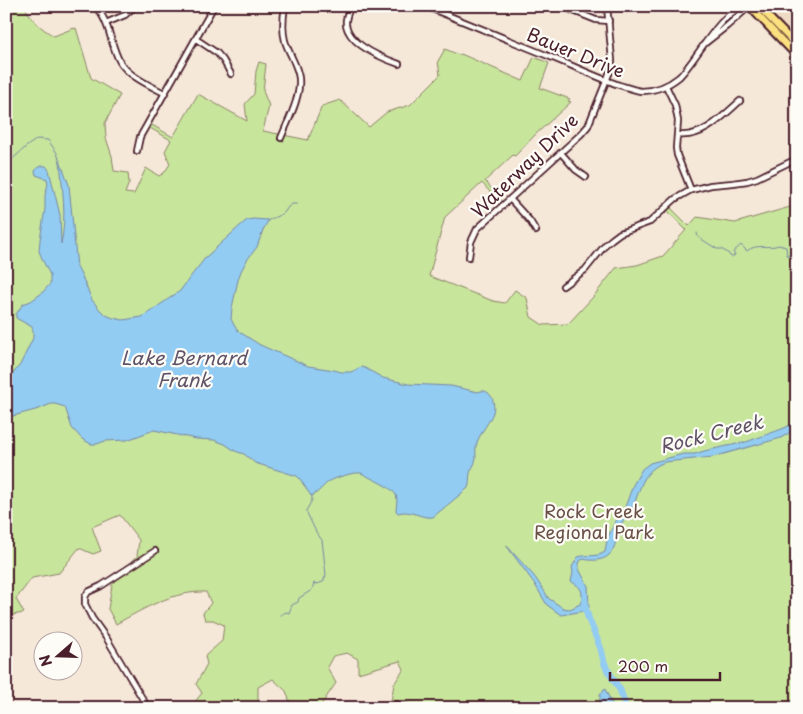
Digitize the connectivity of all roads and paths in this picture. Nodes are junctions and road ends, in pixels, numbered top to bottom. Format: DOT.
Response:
graph roads {
  1 [pos="94,6"];
  2 [pos="136,6"];
  3 [pos="214,6"];
  4 [pos="285,6"];
  5 [pos="351,6"];
  6 [pos="425,6"];
  7 [pos="561,6"];
  8 [pos="607,6"];
  9 [pos="758,6"];
  10 [pos="735,8"];
  11 [pos="744,8"];
  12 [pos="608,21"];
  13 [pos="106,23"];
  14 [pos="196,39"];
  15 [pos="704,44"];
  16 [pos="797,46"];
  17 [pos="797,56"];
  18 [pos="399,64"];
  19 [pos="231,74"];
  20 [pos="607,80"];
  21 [pos="666,86"];
  22 [pos="164,93"];
  23 [pos="740,101"];
  24 [pos="678,135"];
  25 [pos="281,138"];
  26 [pos="137,151"];
  27 [pos="561,153"];
  28 [pos="790,162"];
  29 [pos="586,177"];
  30 [pos="691,190"];
  31 [pos="510,199"];
  32 [pos="536,231"];
  33 [pos="469,257"];
  34 [pos="563,286"];
  35 [pos="155,551"];
  36 [pos="148,708"];
  37 [pos="371,708"];
  38 [pos="409,708"];
  1 -- 13 [label="street"];
  2 -- 13 [label="street"];
  3 -- 14 [label="street"];
  4 -- 25 [label="street"];
  5 -- 18 [label="street"];
  6 -- 20 [label="street, Bauer Drive"];
  7 -- 12 [label="street"];
  8 -- 12 [label="street, Waterway Drive"];
  9 -- 16 [label="main road"];
  10 -- 11 [label="street, Bauer Drive"];
  10 -- 15 [label="street, Bauer Drive"];
  11 -- 15 [label="street, Bauer Drive"];
  11 -- 17 [label="main road"];
  12 -- 20 [label="street, Waterway Drive"];
  13 -- 22 [label="street"];
  14 -- 19 [label="street"];
  14 -- 22 [label="street"];
  15 -- 21 [label="street, Bauer Drive"];
  20 -- 21 [label="street, Bauer Drive"];
  20 -- 27 [label="street, Waterway Drive"];
  21 -- 24 [label="street"];
  22 -- 26 [label="street"];
  23 -- 24 [label="street"];
  24 -- 30 [label="street"];
  27 -- 29 [label="street"];
  27 -- 31 [label="street, Waterway Drive"];
  28 -- 30 [label="street"];
  30 -- 34 [label="street"];
  31 -- 32 [label="street"];
  31 -- 33 [label="street, Waterway Drive"];
  35 -- 36 [label="street"];
  37 -- 38 [label="street"];
}
